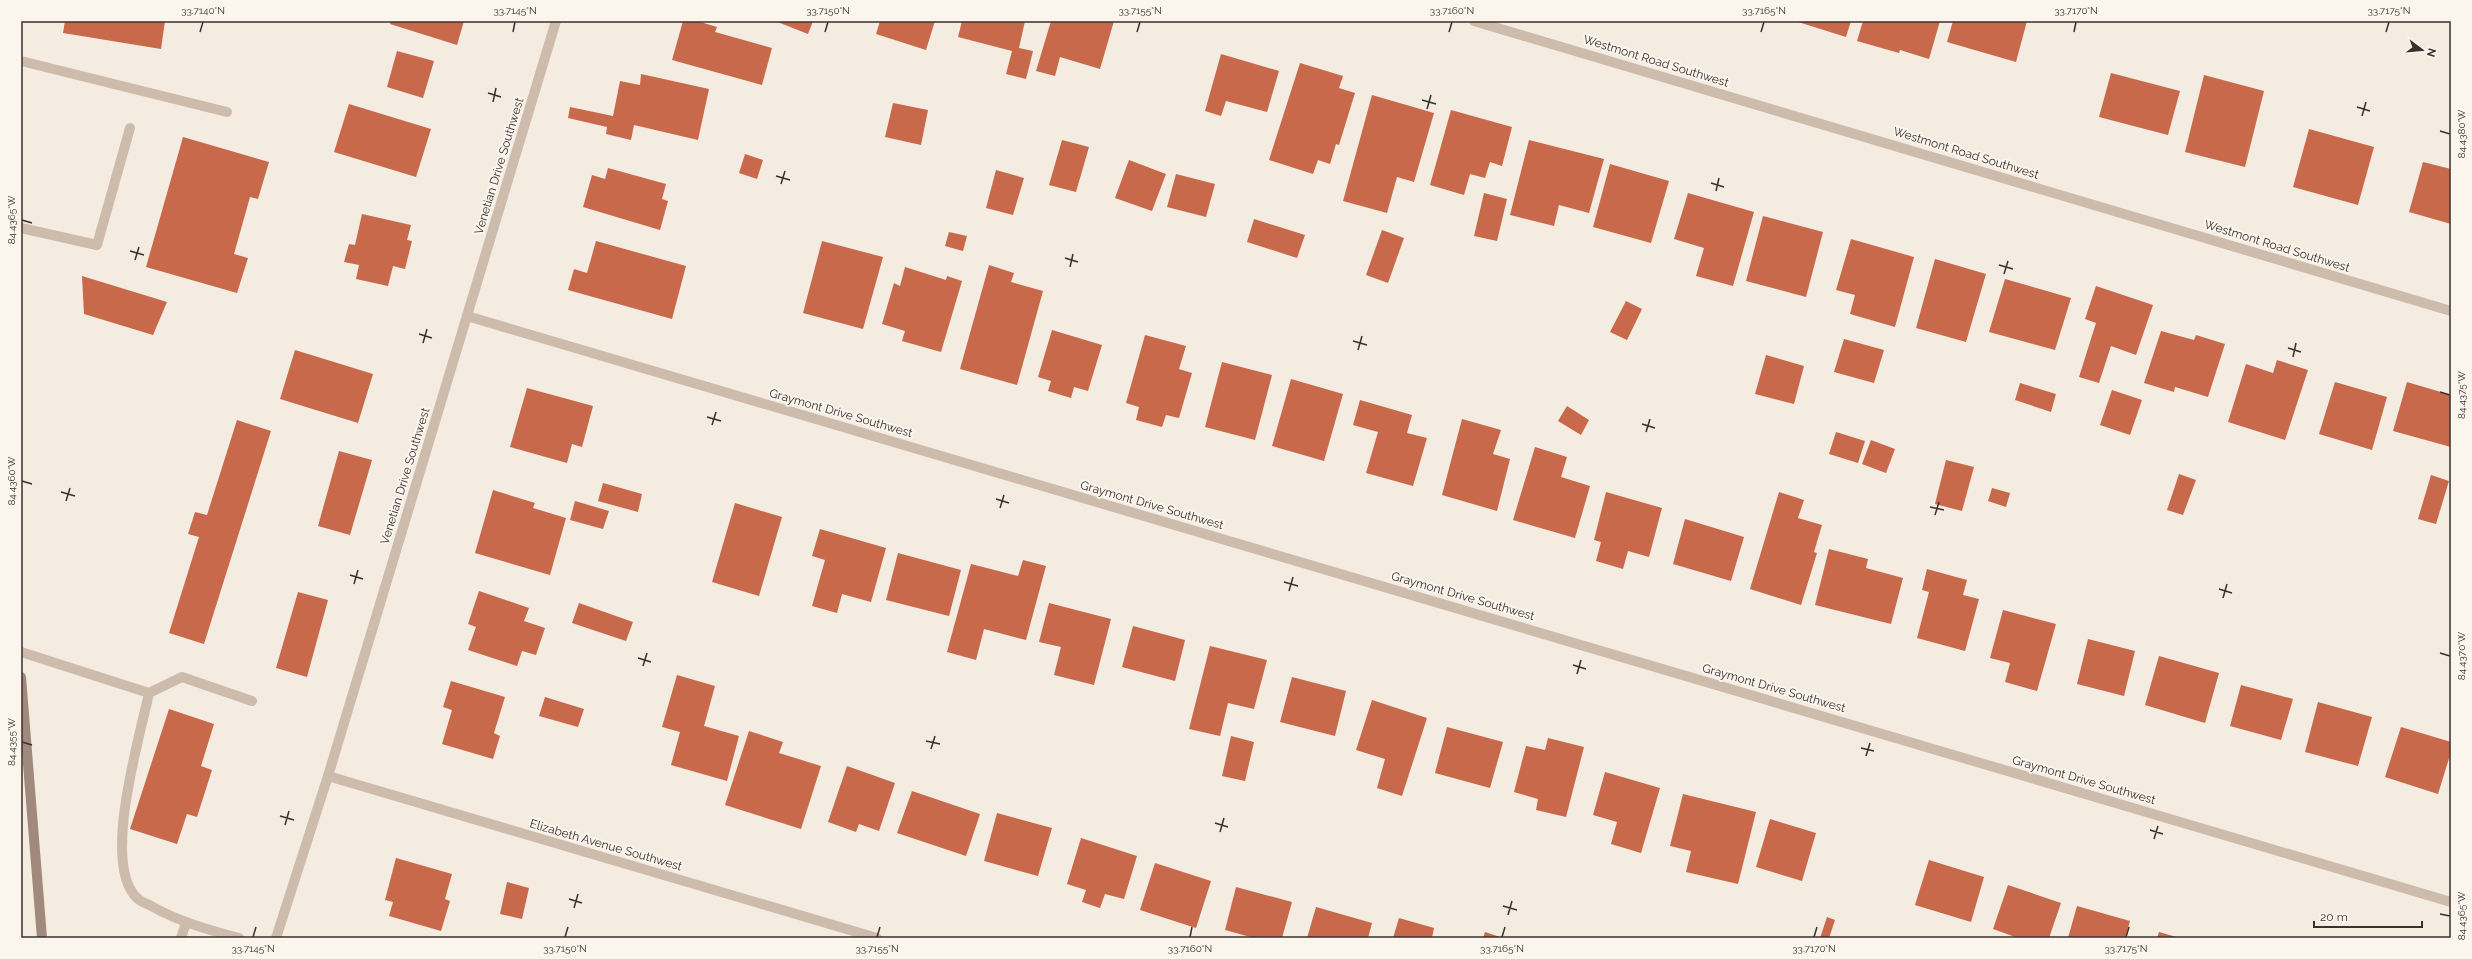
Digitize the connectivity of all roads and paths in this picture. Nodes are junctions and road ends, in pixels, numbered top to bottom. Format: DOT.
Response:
graph roads {
  1 [pos="556,21"];
  2 [pos="1474,21"];
  3 [pos="21,61"];
  4 [pos="228,112"];
  5 [pos="130,128"];
  6 [pos="21,228"];
  7 [pos="2451,311"];
  8 [pos="467,316"];
  9 [pos="21,652"];
  10 [pos="21,677"];
  11 [pos="149,693"];
  12 [pos="252,701"];
  13 [pos="328,776"];
  14 [pos="2451,902"];
  15 [pos="186,923"];
  16 [pos="42,938"];
  17 [pos="181,938"];
  18 [pos="239,938"];
  19 [pos="276,938"];
  20 [pos="877,938"];
  1 -- 8 [label="street, Venetian Drive Southwest"];
  2 -- 7 [label="street, Westmont Road Southwest"];
  3 -- 4 [label="street"];
  5 -- 6 [label="street"];
  8 -- 13 [label="street, Venetian Drive Southwest"];
  8 -- 14 [label="street, Graymont Drive Southwest"];
  9 -- 11 [label="street"];
  10 -- 16 [label="main road"];
  11 -- 12 [label="street"];
  11 -- 15 [label="street"];
  13 -- 19 [label="street, Venetian Drive Southwest"];
  13 -- 20 [label="street, Elizabeth Avenue Southwest"];
  15 -- 17 [label="street"];
  15 -- 18 [label="street"];
}
